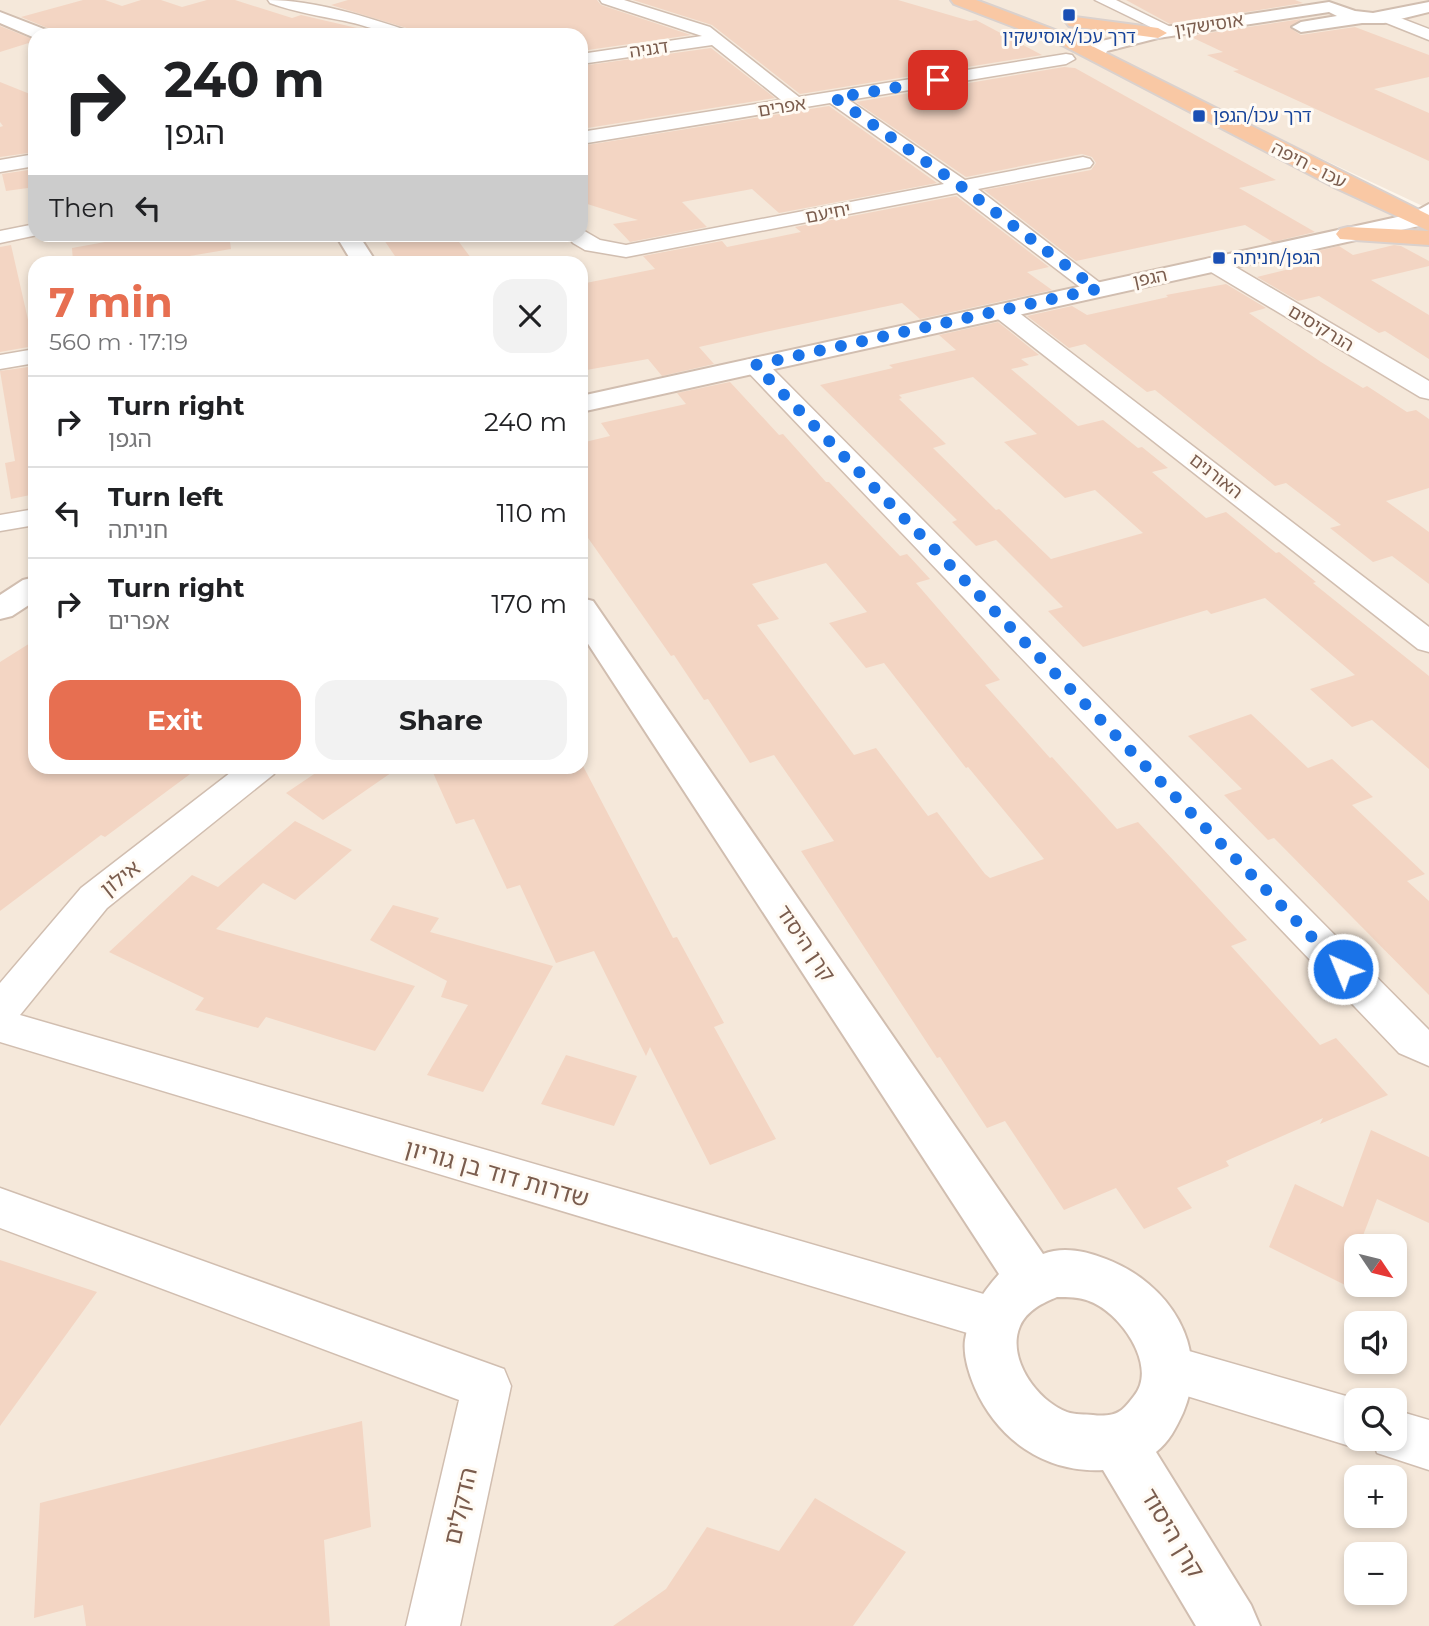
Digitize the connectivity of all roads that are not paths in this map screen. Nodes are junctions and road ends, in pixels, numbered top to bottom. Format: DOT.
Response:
graph roads {
  1 [pos="276,0"];
  2 [pos="608,0"];
  3 [pos="961,0"];
  4 [pos="1103,0"];
  5 [pos="1330,4"];
  6 [pos="1429,7"];
  7 [pos="305,10"];
  8 [pos="1053,13"];
  9 [pos="0,18"];
  10 [pos="1361,18"];
  11 [pos="1390,19"];
  12 [pos="1075,22"];
  13 [pos="337,28"];
  14 [pos="384,28"];
  15 [pos="28,29"];
  16 [pos="1429,35"];
  17 [pos="718,39"];
  18 [pos="1118,42"];
  19 [pos="1161,43"];
  20 [pos="1068,50"];
  21 [pos="1096,55"];
  22 [pos="588,57"];
  23 [pos="1124,69"];
  24 [pos="835,98"];
  25 [pos="797,104"];
  26 [pos="588,137"];
  27 [pos="28,161"];
  28 [pos="1083,163"];
  29 [pos="0,166"];
  30 [pos="1344,183"];
  31 [pos="962,187"];
  32 [pos="1426,213"];
  33 [pos="28,231"];
  34 [pos="1348,234"];
  35 [pos="0,237"];
  36 [pos="586,242"];
  37 [pos="1214,264"];
  38 [pos="1097,289"];
  39 [pos="1002,311"];
  40 [pos="28,357"];
  41 [pos="0,362"];
  42 [pos="755,365"];
  43 [pos="1429,392"];
  44 [pos="588,402"];
  45 [pos="28,518"];
  46 [pos="0,523"];
  47 [pos="28,591"];
  48 [pos="0,609"];
  49 [pos="588,618"];
  50 [pos="1429,642"];
  51 [pos="252,774"];
  52 [pos="0,1011"];
  53 [pos="0,1026"];
  54 [pos="1429,1049"];
  55 [pos="0,1208"];
  56 [pos="1031,1279"];
  57 [pos="994,1319"];
  58 [pos="1168,1368"];
  59 [pos="1344,1419"];
  60 [pos="1407,1439"];
  61 [pos="1117,1441"];
  62 [pos="1429,1445"];
  63 [pos="433,1626"];
  64 [pos="1230,1626"];
  1 -- 7 [label="street"];
  2 -- 17 [label="street"];
  3 -- 20 [label="highway, עכו - חיפה"];
  4 -- 19 [label="street"];
  5 -- 10 [label="street"];
  5 -- 19 [label="street, אוסישקין"];
  6 -- 11 [label="street"];
  7 -- 13 [label="street"];
  7 -- 14 [label="street"];
  8 -- 12 [label="highway"];
  9 -- 15 [label="street"];
  10 -- 11 [label="street"];
  10 -- 19 [label="street, אוסישקין"];
  11 -- 16 [label="street"];
  12 -- 18 [label="highway"];
  12 -- 19 [label="highway"];
  17 -- 22 [label="street, דגניה"];
  17 -- 25 [label="street"];
  18 -- 19 [label="highway"];
  18 -- 21 [label="street"];
  20 -- 21 [label="highway, עכו - חיפה"];
  20 -- 23 [label="highway"];
  20 -- 24 [label="street, אפרים"];
  21 -- 23 [label="highway, עכו - חיפה"];
  23 -- 30 [label="highway, עכו - חיפה"];
  24 -- 25 [label="street, אפרים"];
  24 -- 31 [label="street"];
  25 -- 26 [label="street, אפרים"];
  27 -- 29 [label="street"];
  28 -- 31 [label="street, יחיעם"];
  30 -- 32 [label="highway, עכו - חיפה"];
  30 -- 34 [label="highway"];
  31 -- 36 [label="street, יחיעם"];
  31 -- 38 [label="street"];
  32 -- 34 [label="highway"];
  33 -- 35 [label="street"];
  34 -- 37 [label="street, הגפן"];
  37 -- 38 [label="street, הגפן"];
  37 -- 43 [label="street, הנרקיסים"];
  38 -- 39 [label="street, הגפן"];
  39 -- 42 [label="street, הגפן"];
  39 -- 50 [label="street, האורנים"];
  40 -- 41 [label="street"];
  42 -- 44 [label="street, הגפן"];
  42 -- 54 [label="street"];
  45 -- 46 [label="street"];
  47 -- 48 [label="street"];
  49 -- 56 [label="street, קרן היסוד"];
  51 -- 52 [label="street, אילון"];
  53 -- 57 [label="street, שדרות דוד בן גוריון"];
  55 -- 63 [label="street, הדקלים"];
  56 -- 57 [label="street"];
  56 -- 58 [label="street"];
  57 -- 61 [label="street"];
  58 -- 59 [label="street"];
  58 -- 61 [label="street"];
  60 -- 62 [label="street"];
  61 -- 64 [label="street, קרן היסוד"];
}
